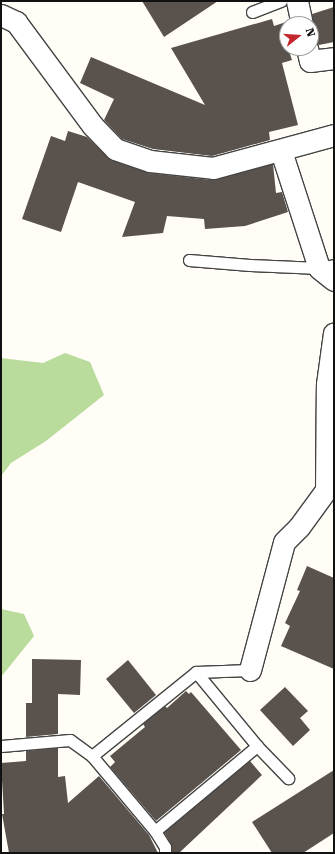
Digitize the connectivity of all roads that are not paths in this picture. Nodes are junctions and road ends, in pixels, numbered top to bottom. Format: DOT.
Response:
graph roads {
  1 [pos="281,1"];
  2 [pos="297,1"];
  3 [pos="252,12"];
  4 [pos="1,15"];
  5 [pos="300,16"];
  6 [pos="309,56"];
  7 [pos="334,58"];
  8 [pos="334,135"];
  9 [pos="281,151"];
  10 [pos="189,260"];
  11 [pos="329,271"];
  12 [pos="334,333"];
  13 [pos="250,670"];
  14 [pos="196,672"];
  15 [pos="1,746"];
  16 [pos="257,746"];
  17 [pos="92,756"];
  18 [pos="288,778"];
  19 [pos="155,831"];
  20 [pos="165,853"];
  1 -- 3 [label="lane"];
  2 -- 5 [label="street"];
  4 -- 9 [label="street"];
  6 -- 7 [label="street"];
  8 -- 9 [label="street"];
  9 -- 11 [label="street"];
  10 -- 11 [label="lane"];
  12 -- 13 [label="street"];
  13 -- 14 [label="lane"];
  14 -- 16 [label="lane"];
  14 -- 17 [label="lane"];
  15 -- 17 [label="lane"];
  16 -- 18 [label="lane"];
  16 -- 19 [label="lane"];
  17 -- 19 [label="lane"];
  19 -- 20 [label="lane"];
}
